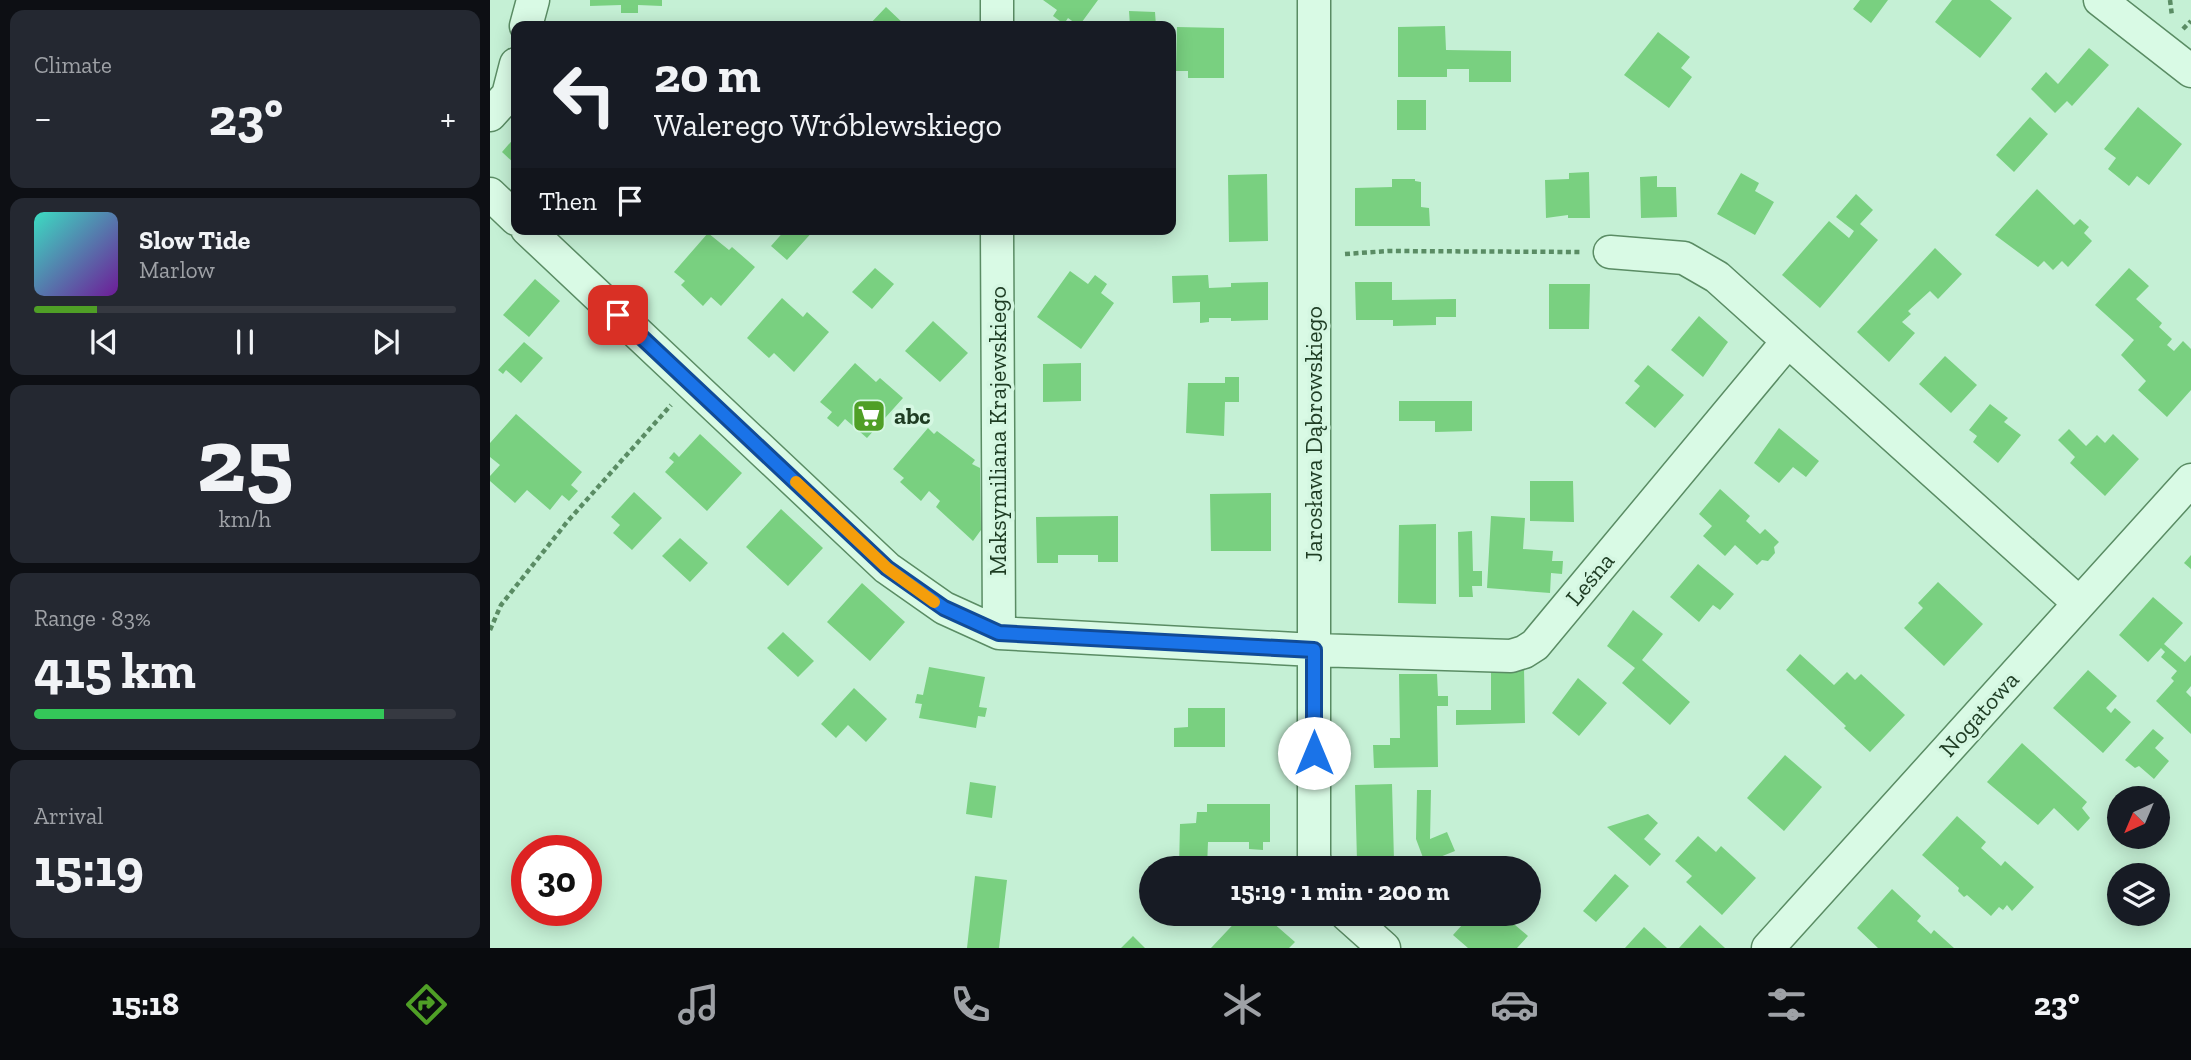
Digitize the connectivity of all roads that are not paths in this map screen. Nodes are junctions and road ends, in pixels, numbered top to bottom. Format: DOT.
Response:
graph roads {
  1 [pos="533,0"];
  2 [pos="997,0"];
  3 [pos="1314,0"];
  4 [pos="2100,0"];
  5 [pos="527,21"];
  6 [pos="997,21"];
  7 [pos="2191,71"];
  8 [pos="511,83"];
  9 [pos="490,115"];
  10 [pos="490,194"];
  11 [pos="511,214"];
  12 [pos="533,235"];
  13 [pos="997,235"];
  14 [pos="1610,252"];
  15 [pos="1788,341"];
  16 [pos="2191,480"];
  17 [pos="2079,603"];
  18 [pos="999,633"];
  19 [pos="1314,650"];
  20 [pos="1314,856"];
  21 [pos="1359,926"];
  22 [pos="1384,948"];
  23 [pos="1768,948"];
  1 -- 5 [label="street"];
  2 -- 6 [label="street"];
  3 -- 19 [label="street, Jarosława Dąbrowskiego"];
  4 -- 7 [label="street"];
  8 -- 9 [label="street"];
  10 -- 11 [label="street"];
  12 -- 18 [label="street"];
  13 -- 18 [label="street, Maksymiliana Krajewskiego"];
  14 -- 15 [label="street"];
  15 -- 17 [label="street"];
  15 -- 19 [label="street, Leśna"];
  16 -- 17 [label="street, Nogatowa"];
  17 -- 23 [label="street, Nogatowa"];
  18 -- 19 [label="street, Leśna"];
  19 -- 20 [label="street, Jarosława Dąbrowskiego"];
  21 -- 22 [label="street"];
}
